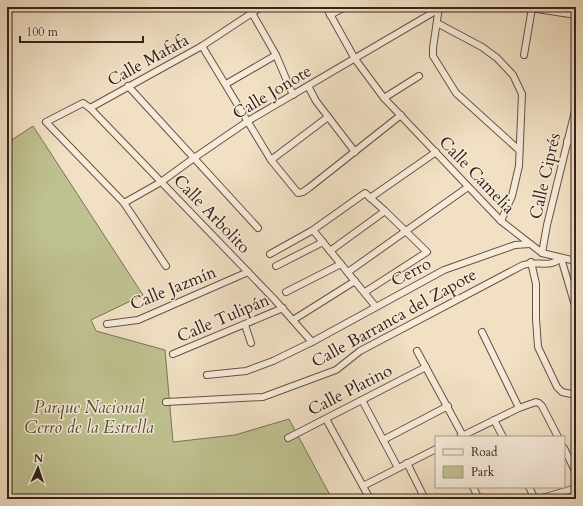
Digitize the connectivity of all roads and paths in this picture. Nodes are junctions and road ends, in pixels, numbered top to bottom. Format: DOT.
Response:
graph roads {
  1 [pos="261,7"];
  2 [pos="326,7"];
  3 [pos="345,7"];
  4 [pos="524,7"];
  5 [pos="572,7"];
  6 [pos="439,8"];
  7 [pos="532,8"];
  8 [pos="252,13"];
  9 [pos="573,14"];
  10 [pos="330,15"];
  11 [pos="437,23"];
  12 [pos="202,46"];
  13 [pos="276,55"];
  14 [pos="524,55"];
  15 [pos="355,59"];
  16 [pos="419,76"];
  17 [pos="226,84"];
  18 [pos="128,86"];
  19 [pos="308,86"];
  20 [pos="293,95"];
  21 [pos="384,98"];
  22 [pos="576,106"];
  23 [pos="90,108"];
  24 [pos="400,116"];
  25 [pos="328,117"];
  26 [pos="248,122"];
  27 [pos="567,141"];
  28 [pos="576,142"];
  29 [pos="519,150"];
  30 [pos="355,152"];
  31 [pos="436,152"];
  32 [pos="194,158"];
  33 [pos="271,160"];
  34 [pos="161,182"];
  35 [pos="468,186"];
  36 [pos="370,198"];
  37 [pos="124,203"];
  38 [pos="385,211"];
  39 [pos="501,221"];
  40 [pos="258,228"];
  41 [pos="313,230"];
  42 [pos="406,231"];
  43 [pos="323,242"];
  44 [pos="530,244"];
  45 [pos="330,251"];
  46 [pos="542,253"];
  47 [pos="270,254"];
  48 [pos="561,258"];
  49 [pos="576,261"];
  50 [pos="531,262"];
  51 [pos="341,264"];
  52 [pos="166,266"];
  53 [pos="276,266"];
  54 [pos="248,272"];
  55 [pos="348,272"];
  56 [pos="355,281"];
  57 [pos="286,292"];
  58 [pos="364,292"];
  59 [pos="376,307"];
  60 [pos="283,308"];
  61 [pos="576,309"];
  62 [pos="294,320"];
  63 [pos="107,324"];
  64 [pos="245,325"];
  65 [pos="482,332"];
  66 [pos="312,342"];
  67 [pos="251,343"];
  68 [pos="417,351"];
  69 [pos="173,354"];
  70 [pos="426,366"];
  71 [pos="207,375"];
  72 [pos="576,395"];
  73 [pos="362,400"];
  74 [pos="166,402"];
  75 [pos="448,406"];
  76 [pos="519,408"];
  77 [pos="326,419"];
  78 [pos="494,420"];
  79 [pos="461,436"];
  80 [pos="502,436"];
  81 [pos="558,436"];
  82 [pos="288,438"];
  83 [pos="383,440"];
  84 [pos="435,449"];
  85 [pos="565,450"];
  86 [pos="407,463"];
  87 [pos="398,468"];
  88 [pos="576,473"];
  89 [pos="363,486"];
  90 [pos="474,488"];
  91 [pos="530,488"];
  92 [pos="576,488"];
  93 [pos="370,499"];
  94 [pos="426,499"];
  95 [pos="479,499"];
  96 [pos="535,499"];
  97 [pos="540,499"];
  1 -- 8 [label="street, Calle Mafafa"];
  2 -- 10 [label="street, Calle Camelia"];
  3 -- 10 [label="street"];
  4 -- 7 [label="street"];
  5 -- 9 [label="street"];
  6 -- 11 [label="street"];
  6 -- 15 [label="street, Calle Jonote"];
  7 -- 9 [label="street"];
  7 -- 14 [label="street"];
  8 -- 12 [label="street, Calle Mafafa"];
  8 -- 13 [label="street"];
  10 -- 15 [label="street, Calle Camelia"];
  11 -- 29 [label="street"];
  11 -- 29 [label="street"];
  12 -- 17 [label="street"];
  12 -- 18 [label="street, Calle Mafafa"];
  13 -- 17 [label="street"];
  13 -- 20 [label="street"];
  15 -- 19 [label="street, Calle Jonote"];
  15 -- 21 [label="street, Calle Camelia"];
  16 -- 21 [label="street"];
  17 -- 26 [label="street"];
  18 -- 23 [label="street, Calle Mafafa"];
  18 -- 32 [label="street"];
  19 -- 20 [label="street, Calle Jonote"];
  19 -- 25 [label="street"];
  20 -- 26 [label="street, Calle Jonote"];
  21 -- 24 [label="street, Calle Camelia"];
  22 -- 27 [label="street, Calle Ciprés"];
  23 -- 34 [label="street, Calle Arbolito"];
  23 -- 37 [label="street"];
  24 -- 30 [label="street"];
  24 -- 31 [label="street, Calle Camelia"];
  25 -- 30 [label="street"];
  25 -- 33 [label="street"];
  26 -- 32 [label="street, Calle Jonote"];
  26 -- 33 [label="street"];
  27 -- 28 [label="street"];
  27 -- 46 [label="street, Calle Ciprés"];
  29 -- 39 [label="street"];
  30 -- 33 [label="street"];
  31 -- 35 [label="street, Calle Camelia"];
  31 -- 36 [label="street"];
  32 -- 34 [label="street, Calle Jonote"];
  32 -- 40 [label="street"];
  34 -- 37 [label="street, Calle Jonote"];
  34 -- 54 [label="street, Calle Arbolito"];
  35 -- 39 [label="street, Calle Camelia"];
  35 -- 42 [label="street"];
  36 -- 38 [label="street"];
  36 -- 41 [label="street"];
  37 -- 52 [label="street"];
  38 -- 42 [label="street"];
  38 -- 45 [label="street"];
  39 -- 44 [label="street, Calle Camelia"];
  41 -- 43 [label="street"];
  41 -- 47 [label="street"];
  42 -- 55 [label="street"];
  42 -- 58 [label="street"];
  43 -- 45 [label="street"];
  43 -- 53 [label="street"];
  44 -- 46 [label="street, Calle Camelia"];
  44 -- 59 [label="street, Cerro"];
  45 -- 51 [label="street"];
  46 -- 48 [label="street, Calle Camelia"];
  48 -- 49 [label="street, Calle Camelia"];
  48 -- 50 [label="street, Calle Barranca del Zapote"];
  48 -- 61 [label="street"];
  50 -- 72 [label="street"];
  50 -- 74 [label="street, Calle Barranca del Zapote"];
  51 -- 55 [label="street"];
  51 -- 57 [label="street"];
  54 -- 60 [label="street, Calle Arbolito"];
  54 -- 63 [label="street, Calle Jazmín"];
  55 -- 56 [label="street"];
  56 -- 58 [label="street"];
  56 -- 62 [label="street"];
  58 -- 59 [label="street"];
  59 -- 66 [label="street, Cerro"];
  60 -- 62 [label="street, Calle Arbolito"];
  60 -- 64 [label="street, Calle Tulipán"];
  62 -- 66 [label="street, Calle Arbolito"];
  64 -- 67 [label="street"];
  64 -- 69 [label="street, Calle Tulipán"];
  65 -- 76 [label="street"];
  66 -- 71 [label="street, Cerro"];
  68 -- 70 [label="street"];
  70 -- 73 [label="street, Calle Platino"];
  70 -- 75 [label="street"];
  73 -- 77 [label="street, Calle Platino"];
  73 -- 83 [label="street"];
  75 -- 79 [label="street"];
  75 -- 83 [label="street"];
  76 -- 78 [label="street"];
  76 -- 81 [label="street"];
  77 -- 82 [label="street, Calle Platino"];
  77 -- 89 [label="street"];
  78 -- 79 [label="street"];
  78 -- 80 [label="street"];
  83 -- 87 [label="street"];
  84 -- 86 [label="street"];
  85 -- 88 [label="street"];
  86 -- 87 [label="street"];
  86 -- 94 [label="street"];
  87 -- 89 [label="street"];
  89 -- 93 [label="street"];
  90 -- 95 [label="street"];
  91 -- 96 [label="street"];
  92 -- 97 [label="street"];
}
